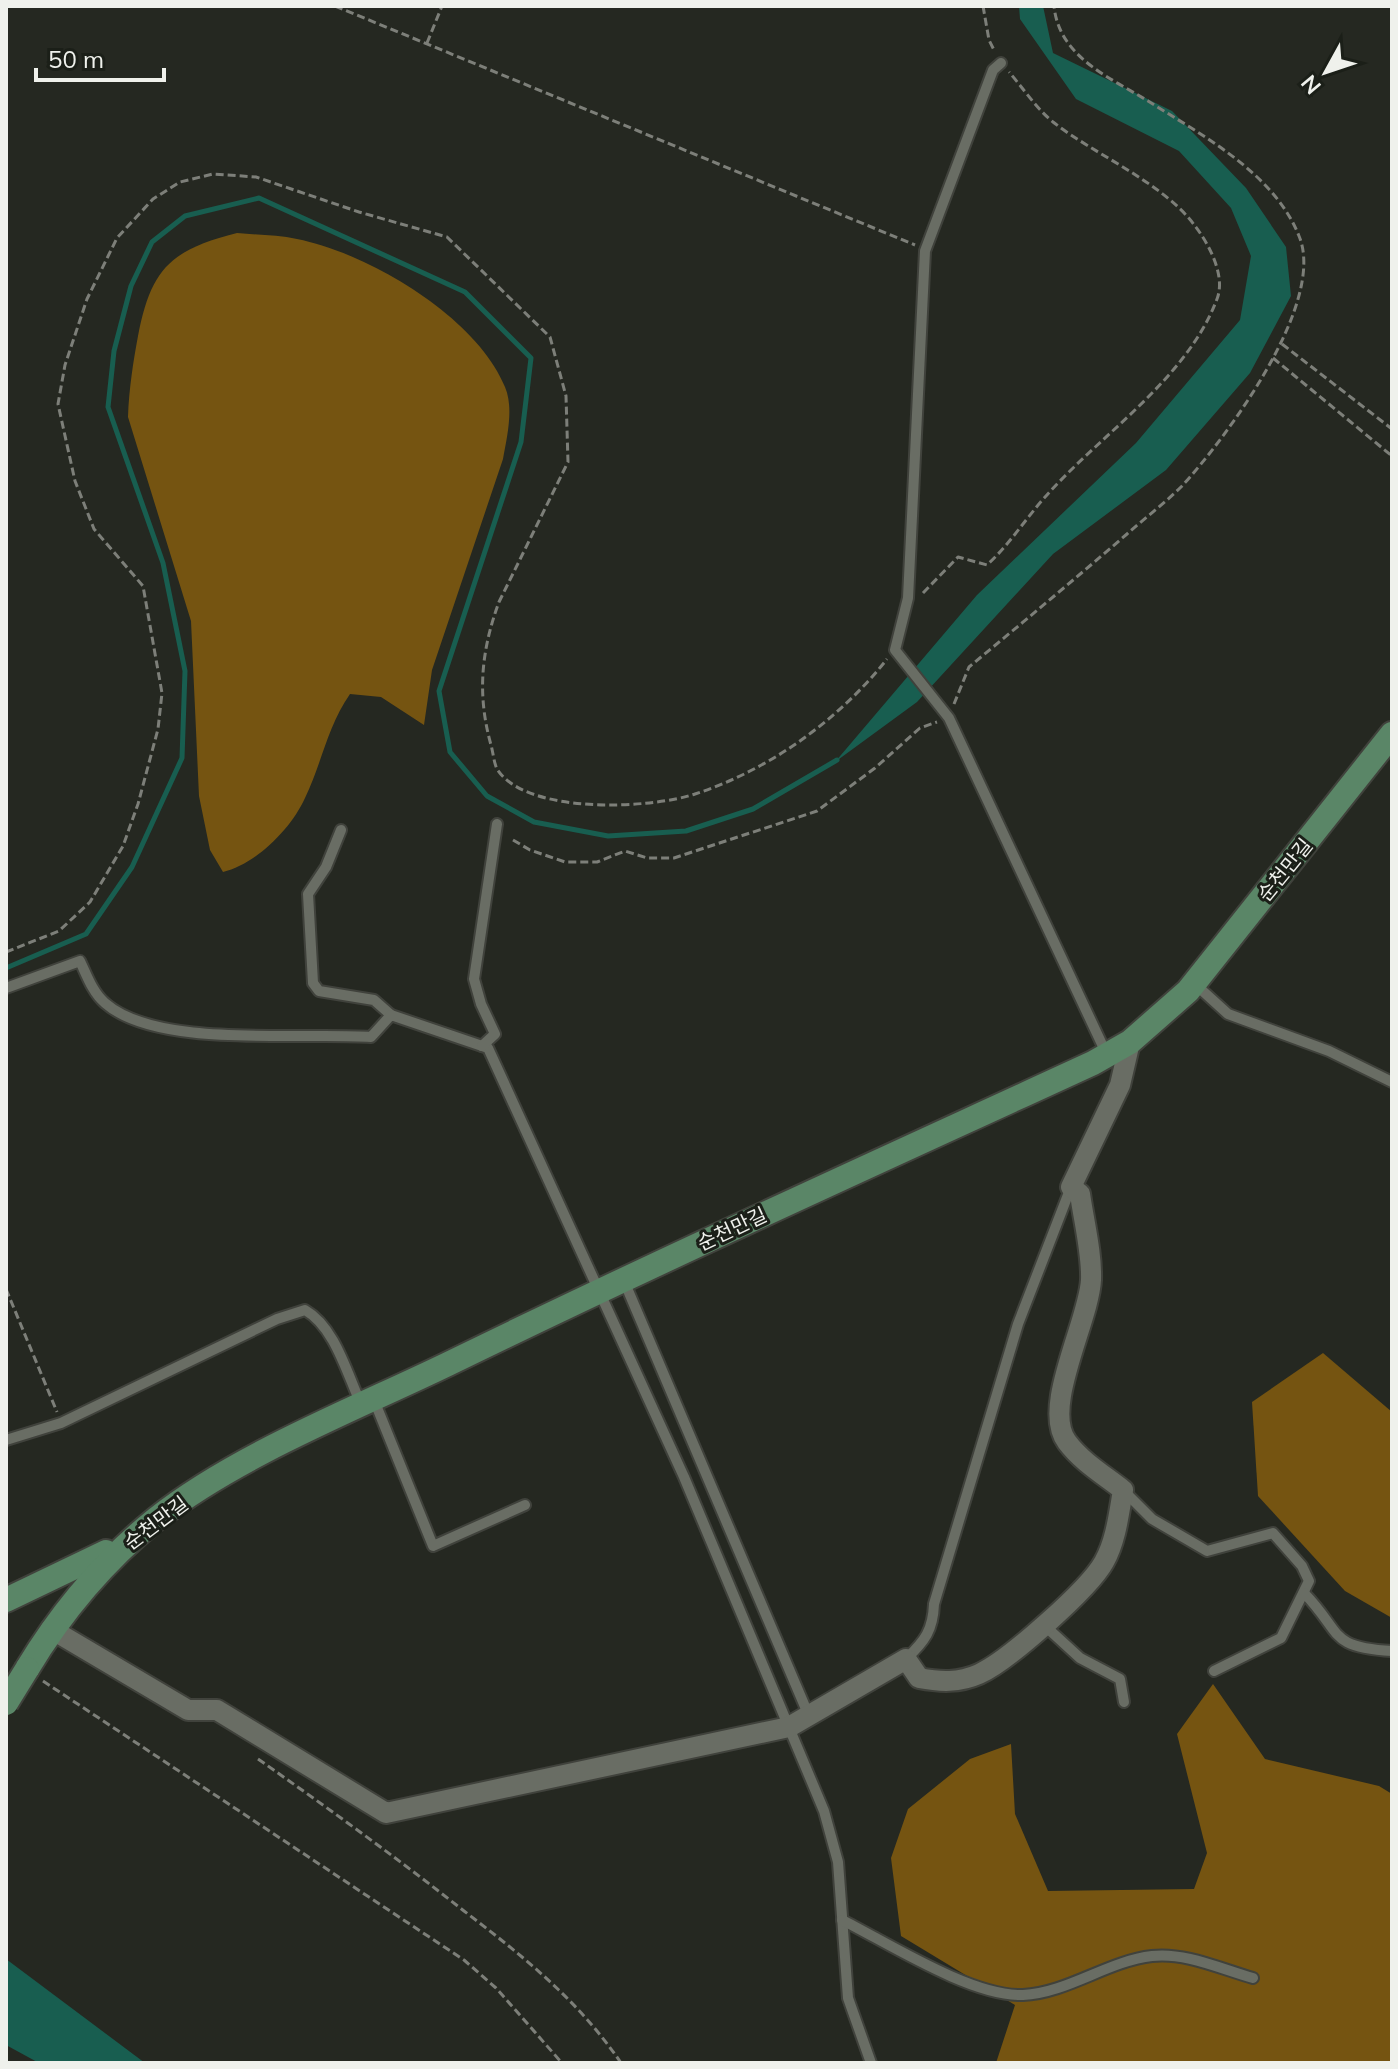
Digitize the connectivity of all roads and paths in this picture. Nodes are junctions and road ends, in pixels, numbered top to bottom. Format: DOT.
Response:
graph roads {
  1 [pos="335,6"];
  2 [pos="442,6"];
  3 [pos="983,6"];
  4 [pos="1054,6"];
  5 [pos="427,43"];
  6 [pos="1001,63"];
  7 [pos="925,251"];
  8 [pos="1282,344"];
  9 [pos="1273,358"];
  10 [pos="1392,429"];
  11 [pos="1392,456"];
  12 [pos="908,598"];
  13 [pos="895,650"];
  14 [pos="949,718"];
  15 [pos="1392,734"];
  16 [pos="497,824"];
  17 [pos="341,830"];
  18 [pos="513,840"];
  19 [pos="6,952"];
  20 [pos="1195,984"];
  21 [pos="6,988"];
  22 [pos="391,1015"];
  23 [pos="1130,1042"];
  24 [pos="482,1046"];
  25 [pos="1107,1055"];
  26 [pos="1392,1082"];
  27 [pos="1071,1187"];
  28 [pos="623,1279"];
  29 [pos="6,1289"];
  30 [pos="598,1290"];
  31 [pos="368,1403"];
  32 [pos="61,1423"];
  33 [pos="6,1440"];
  34 [pos="1123,1490"];
  35 [pos="525,1505"];
  36 [pos="158,1517"];
  37 [pos="1304,1593"];
  38 [pos="6,1600"];
  39 [pos="1042,1624"];
  40 [pos="51,1629"];
  41 [pos="1392,1651"];
  42 [pos="906,1659"];
  43 [pos="1214,1671"];
  44 [pos="34,1675"];
  45 [pos="1124,1702"];
  46 [pos="6,1703"];
  47 [pos="809,1716"];
  48 [pos="789,1727"];
  49 [pos="251,1754"];
  50 [pos="842,1920"];
  51 [pos="1253,1978"];
  52 [pos="562,2063"];
  53 [pos="621,2063"];
  54 [pos="871,2063"];
  1 -- 5 [label="path"];
  2 -- 5 [label="path"];
  3 -- 6 [label="path"];
  4 -- 8 [label="path"];
  5 -- 7 [label="path"];
  6 -- 7 [label="lane"];
  6 -- 12 [label="path"];
  7 -- 12 [label="lane"];
  8 -- 9 [label="path"];
  8 -- 10 [label="path"];
  9 -- 11 [label="path"];
  9 -- 14 [label="path"];
  12 -- 13 [label="lane"];
  13 -- 14 [label="lane"];
  13 -- 19 [label="path"];
  14 -- 18 [label="path"];
  14 -- 25 [label="lane"];
  15 -- 20 [label="street, 순천만길"];
  16 -- 24 [label="lane"];
  17 -- 22 [label="lane"];
  20 -- 23 [label="street, 순천만길"];
  20 -- 26 [label="lane"];
  21 -- 22 [label="lane"];
  22 -- 24 [label="lane"];
  23 -- 25 [label="street, 순천만길"];
  23 -- 27 [label="street"];
  24 -- 30 [label="lane"];
  25 -- 28 [label="street, 순천만길"];
  27 -- 34 [label="street"];
  27 -- 42 [label="lane"];
  28 -- 30 [label="street, 순천만길"];
  28 -- 47 [label="lane"];
  29 -- 32 [label="path"];
  30 -- 31 [label="street, 순천만길"];
  30 -- 48 [label="lane"];
  31 -- 32 [label="lane"];
  31 -- 35 [label="lane"];
  31 -- 36 [label="street, 순천만길"];
  32 -- 33 [label="lane"];
  34 -- 37 [label="lane"];
  34 -- 39 [label="street"];
  36 -- 38 [label="street"];
  36 -- 40 [label="street, 순천만길"];
  37 -- 41 [label="lane"];
  37 -- 43 [label="lane"];
  39 -- 42 [label="street"];
  39 -- 45 [label="lane"];
  40 -- 44 [label="street, 순천만길"];
  40 -- 48 [label="street"];
  42 -- 47 [label="street"];
  44 -- 46 [label="street, 순천만길, bridge"];
  44 -- 52 [label="path"];
  47 -- 48 [label="street"];
  48 -- 50 [label="lane"];
  49 -- 53 [label="path"];
  50 -- 51 [label="lane"];
  50 -- 54 [label="lane"];
}
